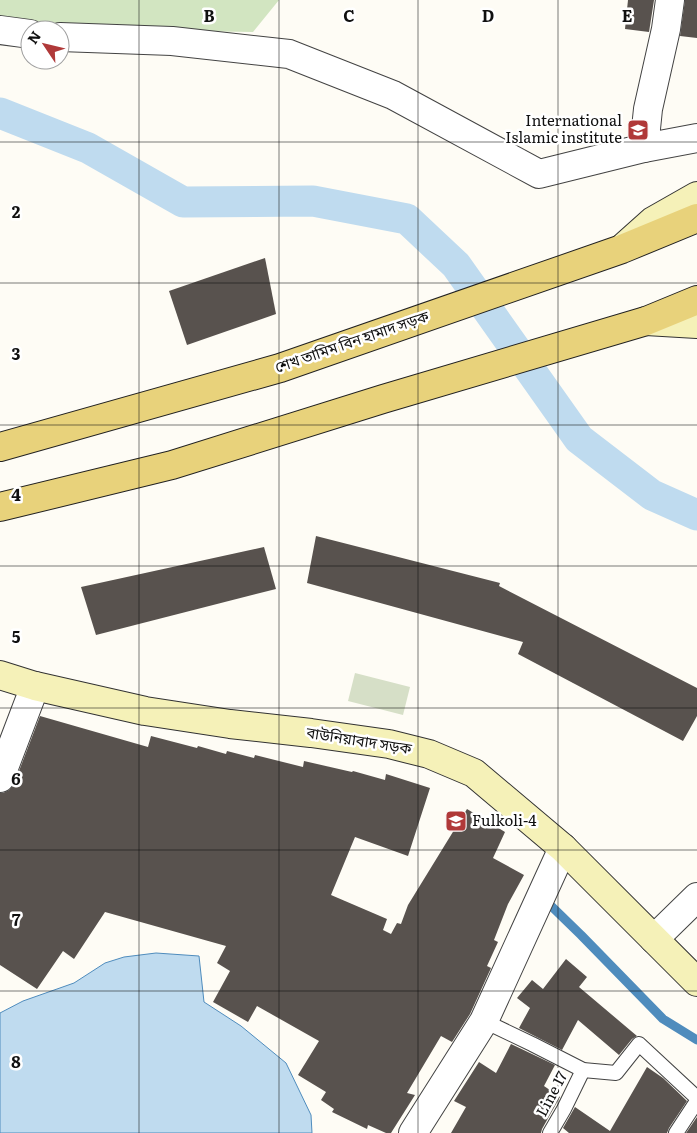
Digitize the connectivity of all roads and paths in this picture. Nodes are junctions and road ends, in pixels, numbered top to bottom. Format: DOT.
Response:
graph roads {
  1 [pos="670,0"];
  2 [pos="0,30"];
  3 [pos="20,33"];
  4 [pos="70,37"];
  5 [pos="697,138"];
  6 [pos="644,148"];
  7 [pos="697,196"];
  8 [pos="697,218"];
  9 [pos="622,248"];
  10 [pos="697,300"];
  11 [pos="646,321"];
  12 [pos="697,324"];
  13 [pos="0,447"];
  14 [pos="0,507"];
  15 [pos="0,675"];
  16 [pos="35,686"];
  17 [pos="0,778"];
  18 [pos="563,848"];
  19 [pos="697,897"];
  20 [pos="654,939"];
  21 [pos="697,982"];
  22 [pos="484,1021"];
  23 [pos="583,1070"];
  24 [pos="697,1100"];
  25 [pos="413,1133"];
  26 [pos="550,1133"];
  27 [pos="676,1133"];
  1 -- 6 [label="street"];
  2 -- 3 [label="street"];
  4 -- 6 [label="street"];
  5 -- 6 [label="street"];
  7 -- 9 [label="street"];
  8 -- 9 [label="main road, শেখ তামিম বিন হামাদ সড়ক"];
  9 -- 13 [label="main road, শেখ তামিম বিন হামাদ সড়ক"];
  10 -- 11 [label="main road"];
  11 -- 12 [label="street"];
  11 -- 14 [label="main road"];
  15 -- 16 [label="street, বাউনিয়াবাদ সড়ক"];
  16 -- 17 [label="street"];
  16 -- 18 [label="street, বাউনিয়াবাদ সড়ক"];
  18 -- 20 [label="street, বাউনিয়াবাদ সড়ক"];
  18 -- 22 [label="street"];
  19 -- 20 [label="street"];
  20 -- 21 [label="street, বাউনিয়াবাদ সড়ক"];
  22 -- 23 [label="lane"];
  22 -- 25 [label="street"];
  23 -- 24 [label="lane"];
  23 -- 26 [label="lane, Line 17"];
  24 -- 27 [label="lane"];
}
